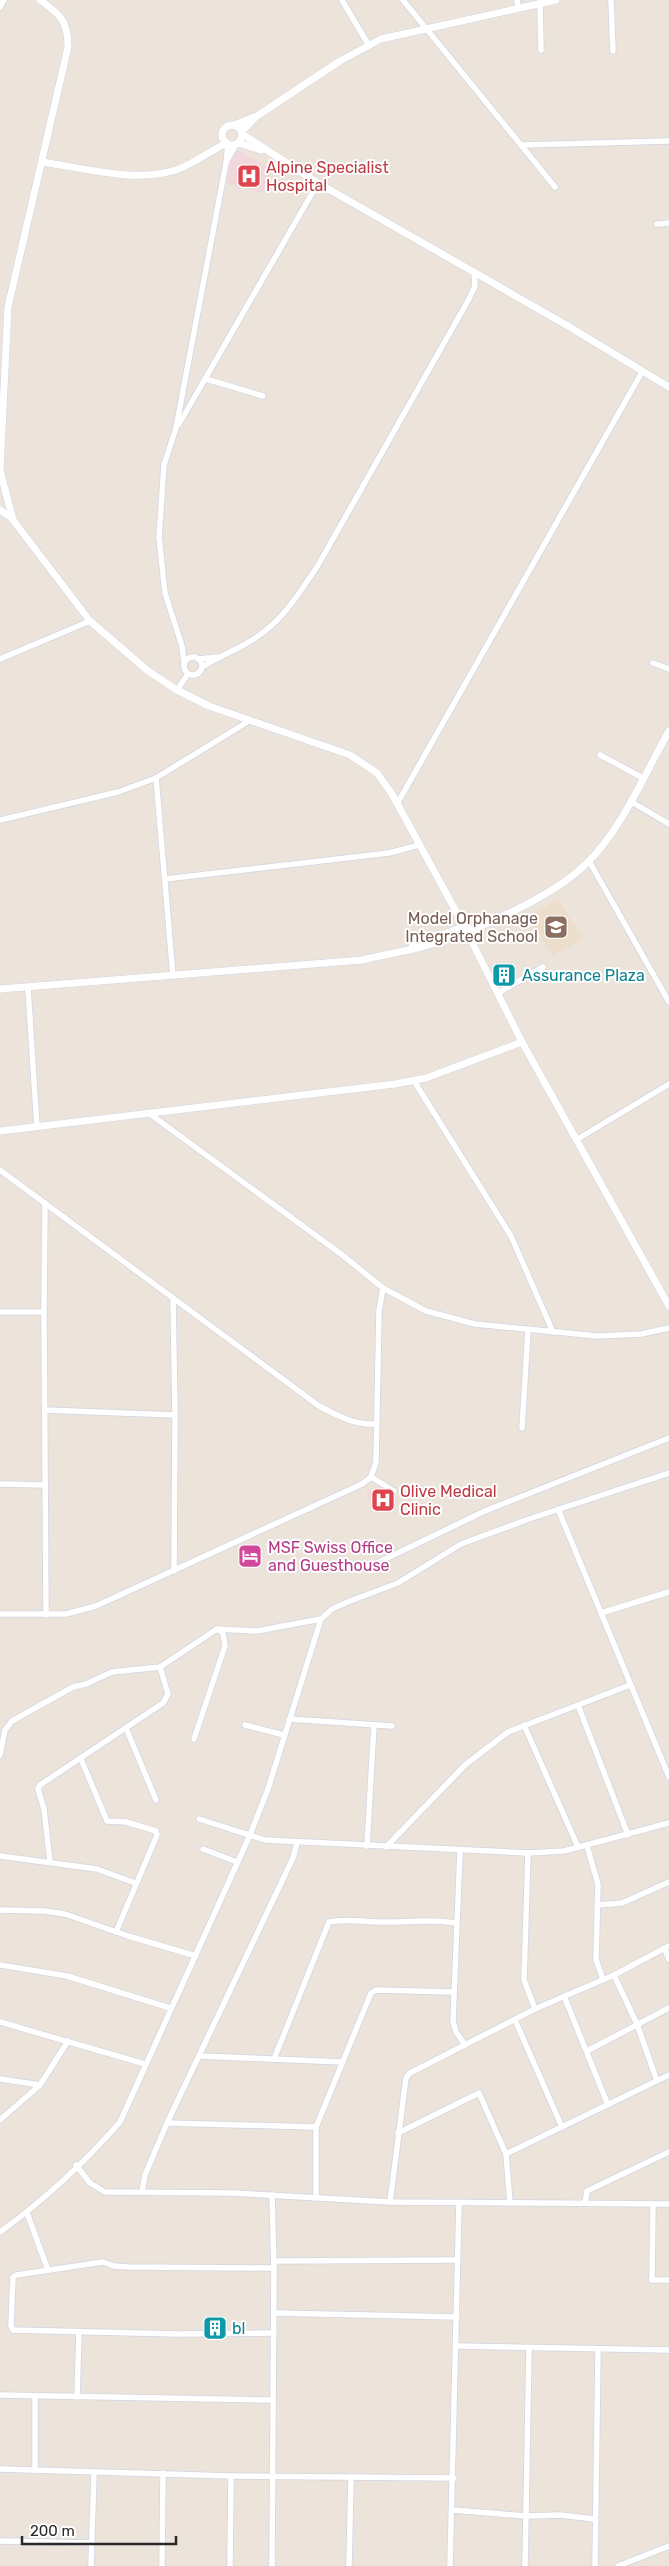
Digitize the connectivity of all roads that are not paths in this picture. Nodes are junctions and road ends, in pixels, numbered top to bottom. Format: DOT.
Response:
graph roads {
  1 [pos="4,0"];
  2 [pos="40,0"];
  3 [pos="342,0"];
  4 [pos="404,0"];
  5 [pos="556,0"];
  6 [pos="611,0"];
  7 [pos="540,3"];
  8 [pos="517,4"];
  9 [pos="0,6"];
  10 [pos="426,28"];
  11 [pos="368,44"];
  12 [pos="541,50"];
  13 [pos="613,52"];
  14 [pos="257,116"];
  15 [pos="234,125"];
  16 [pos="222,133"];
  17 [pos="242,133"];
  18 [pos="669,141"];
  19 [pos="232,144"];
  20 [pos="522,145"];
  21 [pos="211,150"];
  22 [pos="269,153"];
  23 [pos="42,162"];
  24 [pos="318,183"];
  25 [pos="555,187"];
  26 [pos="669,223"];
  27 [pos="657,224"];
  28 [pos="474,272"];
  29 [pos="488,280"];
  30 [pos="475,286"];
  31 [pos="642,372"];
  32 [pos="206,379"];
  33 [pos="669,387"];
  34 [pos="263,396"];
  35 [pos="176,428"];
  36 [pos="0,470"];
  37 [pos="0,510"];
  38 [pos="13,520"];
  39 [pos="90,620"];
  40 [pos="182,646"];
  41 [pos="220,656"];
  42 [pos="195,658"];
  43 [pos="0,659"];
  44 [pos="184,663"];
  45 [pos="653,663"];
  46 [pos="202,667"];
  47 [pos="669,669"];
  48 [pos="188,674"];
  49 [pos="177,690"];
  50 [pos="249,721"];
  51 [pos="669,731"];
  52 [pos="600,755"];
  53 [pos="156,778"];
  54 [pos="642,778"];
  55 [pos="630,801"];
  56 [pos="397,804"];
  57 [pos="0,820"];
  58 [pos="669,824"];
  59 [pos="419,845"];
  60 [pos="589,861"];
  61 [pos="165,879"];
  62 [pos="465,928"];
  63 [pos="543,968"];
  64 [pos="172,976"];
  65 [pos="28,988"];
  66 [pos="0,989"];
  67 [pos="498,993"];
  68 [pos="669,1002"];
  69 [pos="522,1042"];
  70 [pos="414,1081"];
  71 [pos="669,1084"];
  72 [pos="150,1114"];
  73 [pos="38,1127"];
  74 [pos="0,1131"];
  75 [pos="576,1140"];
  76 [pos="0,1170"];
  77 [pos="45,1203"];
  78 [pos="383,1288"];
  79 [pos="173,1298"];
  80 [pos="669,1306"];
  81 [pos="0,1312"];
  82 [pos="44,1312"];
  83 [pos="669,1328"];
  84 [pos="528,1330"];
  85 [pos="553,1332"];
  86 [pos="45,1410"];
  87 [pos="176,1415"];
  88 [pos="376,1424"];
  89 [pos="522,1428"];
  90 [pos="669,1438"];
  91 [pos="669,1473"];
  92 [pos="371,1477"];
  93 [pos="0,1484"];
  94 [pos="45,1485"];
  95 [pos="394,1491"];
  96 [pos="558,1509"];
  97 [pos="377,1563"];
  98 [pos="174,1571"];
  99 [pos="669,1592"];
  100 [pos="601,1613"];
  101 [pos="0,1614"];
  102 [pos="46,1615"];
  103 [pos="321,1619"];
  104 [pos="217,1629"];
  105 [pos="160,1667"];
  106 [pos="630,1686"];
  107 [pos="578,1705"];
  108 [pos="289,1719"];
  109 [pos="246,1725"];
  110 [pos="374,1725"];
  111 [pos="524,1725"];
  112 [pos="392,1726"];
  113 [pos="126,1728"];
  114 [pos="284,1734"];
  115 [pos="194,1739"];
  116 [pos="0,1755"];
  117 [pos="81,1759"];
  118 [pos="669,1776"];
  119 [pos="156,1800"];
  120 [pos="198,1819"];
  121 [pos="669,1823"];
  122 [pos="250,1835"];
  123 [pos="628,1835"];
  124 [pos="297,1843"];
  125 [pos="367,1846"];
  126 [pos="587,1846"];
  127 [pos="386,1847"];
  128 [pos="578,1847"];
  129 [pos="203,1849"];
  130 [pos="460,1851"];
  131 [pos="528,1853"];
  132 [pos="0,1856"];
  133 [pos="50,1862"];
  134 [pos="238,1862"];
  135 [pos="669,1882"];
  136 [pos="135,1883"];
  137 [pos="597,1905"];
  138 [pos="0,1910"];
  139 [pos="456,1923"];
  140 [pos="116,1932"];
  141 [pos="667,1947"];
  142 [pos="196,1956"];
  143 [pos="669,1959"];
  144 [pos="0,1965"];
  145 [pos="614,1975"];
  146 [pos="603,1980"];
  147 [pos="452,1992"];
  148 [pos="564,1996"];
  149 [pos="170,2008"];
  150 [pos="669,2008"];
  151 [pos="535,2009"];
  152 [pos="515,2020"];
  153 [pos="0,2022"];
  154 [pos="638,2024"];
  155 [pos="68,2041"];
  156 [pos="465,2045"];
  157 [pos="587,2051"];
  158 [pos="199,2056"];
  159 [pos="274,2059"];
  160 [pos="344,2062"];
  161 [pos="145,2064"];
  162 [pos="669,2075"];
  163 [pos="0,2079"];
  164 [pos="656,2081"];
  165 [pos="40,2085"];
  166 [pos="608,2104"];
  167 [pos="0,2120"];
  168 [pos="167,2123"];
  169 [pos="316,2127"];
  170 [pos="562,2127"];
  171 [pos="398,2133"];
  172 [pos="669,2152"];
  173 [pos="506,2154"];
  174 [pos="76,2166"];
  175 [pos="142,2192"];
  176 [pos="272,2195"];
  177 [pos="316,2198"];
  178 [pos="390,2202"];
  179 [pos="459,2202"];
  180 [pos="510,2203"];
  181 [pos="586,2203"];
  182 [pos="669,2204"];
  183 [pos="653,2205"];
  184 [pos="27,2213"];
  185 [pos="0,2232"];
  186 [pos="274,2260"];
  187 [pos="457,2260"];
  188 [pos="274,2268"];
  189 [pos="48,2270"];
  190 [pos="669,2280"];
  191 [pos="274,2313"];
  192 [pos="457,2317"];
  193 [pos="79,2332"];
  194 [pos="274,2334"];
  195 [pos="456,2346"];
  196 [pos="529,2348"];
  197 [pos="598,2350"];
  198 [pos="669,2350"];
  199 [pos="0,2395"];
  200 [pos="35,2396"];
  201 [pos="77,2396"];
  202 [pos="273,2400"];
  203 [pos="0,2469"];
  204 [pos="35,2469"];
  205 [pos="94,2472"];
  206 [pos="163,2473"];
  207 [pos="231,2476"];
  208 [pos="273,2476"];
  209 [pos="351,2477"];
  210 [pos="454,2478"];
  211 [pos="453,2510"];
  212 [pos="525,2516"];
  213 [pos="595,2519"];
  214 [pos="0,2541"];
  215 [pos="92,2544"];
  216 [pos="669,2546"];
  217 [pos="91,2566"];
  218 [pos="162,2566"];
  219 [pos="230,2566"];
  220 [pos="272,2566"];
  221 [pos="349,2566"];
  222 [pos="450,2566"];
  223 [pos="524,2566"];
  224 [pos="595,2566"];
  225 [pos="618,2566"];
  1 -- 9 [label="street"];
  2 -- 23 [label="street"];
  3 -- 11 [label="street"];
  4 -- 10 [label="street"];
  5 -- 7 [label="street"];
  6 -- 13 [label="street"];
  7 -- 8 [label="street"];
  7 -- 12 [label="street"];
  8 -- 10 [label="street"];
  10 -- 11 [label="street"];
  10 -- 20 [label="street"];
  11 -- 14 [label="street"];
  14 -- 15 [label="street"];
  14 -- 17 [label="street"];
  15 -- 16 [label="street"];
  15 -- 17 [label="street"];
  16 -- 19 [label="street"];
  16 -- 21 [label="street"];
  17 -- 19 [label="street"];
  17 -- 22 [label="street"];
  18 -- 20 [label="street"];
  19 -- 21 [label="street"];
  19 -- 22 [label="street"];
  19 -- 35 [label="street"];
  20 -- 25 [label="street"];
  21 -- 23 [label="street"];
  22 -- 24 [label="street"];
  23 -- 36 [label="street"];
  24 -- 28 [label="street"];
  24 -- 32 [label="street"];
  26 -- 27 [label="street"];
  28 -- 29 [label="street"];
  28 -- 30 [label="street"];
  29 -- 30 [label="street"];
  29 -- 31 [label="street"];
  30 -- 41 [label="street"];
  31 -- 33 [label="street"];
  31 -- 56 [label="street"];
  32 -- 34 [label="street"];
  32 -- 35 [label="street"];
  35 -- 40 [label="street"];
  36 -- 38 [label="street"];
  37 -- 38 [label="street"];
  38 -- 39 [label="street"];
  39 -- 43 [label="street"];
  39 -- 49 [label="street"];
  40 -- 42 [label="street"];
  40 -- 44 [label="street"];
  41 -- 42 [label="street"];
  41 -- 46 [label="street"];
  42 -- 44 [label="street"];
  42 -- 46 [label="street"];
  44 -- 48 [label="street"];
  45 -- 47 [label="street"];
  46 -- 48 [label="street"];
  48 -- 49 [label="street"];
  49 -- 50 [label="street"];
  50 -- 53 [label="street"];
  50 -- 56 [label="street"];
  51 -- 54 [label="street"];
  52 -- 54 [label="street"];
  53 -- 57 [label="street"];
  53 -- 61 [label="street"];
  54 -- 55 [label="street"];
  55 -- 58 [label="street"];
  55 -- 60 [label="street"];
  56 -- 59 [label="street"];
  59 -- 61 [label="street"];
  59 -- 62 [label="street"];
  60 -- 62 [label="street"];
  60 -- 68 [label="street"];
  61 -- 64 [label="street"];
  62 -- 64 [label="street"];
  62 -- 67 [label="street"];
  63 -- 67 [label="street"];
  64 -- 65 [label="street"];
  65 -- 66 [label="street"];
  65 -- 73 [label="street"];
  67 -- 69 [label="street"];
  69 -- 70 [label="street"];
  69 -- 75 [label="street"];
  70 -- 72 [label="street"];
  70 -- 85 [label="street"];
  71 -- 75 [label="street"];
  72 -- 73 [label="street"];
  72 -- 78 [label="street"];
  73 -- 74 [label="street"];
  75 -- 80 [label="street"];
  76 -- 77 [label="street"];
  77 -- 79 [label="street"];
  77 -- 82 [label="street"];
  78 -- 84 [label="street"];
  78 -- 88 [label="street"];
  79 -- 87 [label="street"];
  79 -- 88 [label="street"];
  81 -- 82 [label="street"];
  82 -- 86 [label="street"];
  83 -- 85 [label="street"];
  84 -- 85 [label="street"];
  84 -- 89 [label="street"];
  86 -- 87 [label="street"];
  86 -- 94 [label="street"];
  87 -- 98 [label="street"];
  88 -- 92 [label="street"];
  90 -- 97 [label="street"];
  91 -- 96 [label="street"];
  92 -- 95 [label="street"];
  92 -- 98 [label="street"];
  93 -- 94 [label="street"];
  94 -- 102 [label="street"];
  96 -- 100 [label="street"];
  96 -- 103 [label="street"];
  98 -- 102 [label="street"];
  99 -- 100 [label="street"];
  100 -- 106 [label="street"];
  101 -- 102 [label="street"];
  103 -- 104 [label="street"];
  103 -- 108 [label="street"];
  104 -- 105 [label="street"];
  104 -- 115 [label="street"];
  105 -- 113 [label="street"];
  105 -- 116 [label="street"];
  106 -- 107 [label="street"];
  106 -- 118 [label="street"];
  107 -- 111 [label="street"];
  107 -- 123 [label="street"];
  108 -- 110 [label="street"];
  108 -- 114 [label="street"];
  109 -- 114 [label="street"];
  110 -- 112 [label="street"];
  110 -- 125 [label="street"];
  111 -- 127 [label="street"];
  111 -- 128 [label="street"];
  113 -- 117 [label="street"];
  113 -- 119 [label="street"];
  114 -- 122 [label="street"];
  117 -- 133 [label="street"];
  117 -- 136 [label="street"];
  120 -- 122 [label="street"];
  121 -- 123 [label="street"];
  122 -- 124 [label="street"];
  122 -- 134 [label="street"];
  123 -- 126 [label="street"];
  124 -- 125 [label="street"];
  124 -- 158 [label="street"];
  125 -- 127 [label="street"];
  126 -- 128 [label="street"];
  126 -- 137 [label="street"];
  127 -- 130 [label="street"];
  128 -- 131 [label="street"];
  129 -- 134 [label="street"];
  130 -- 131 [label="street"];
  130 -- 139 [label="street"];
  131 -- 151 [label="street"];
  132 -- 133 [label="street"];
  133 -- 136 [label="street"];
  134 -- 142 [label="street"];
  135 -- 137 [label="street"];
  136 -- 140 [label="street"];
  137 -- 146 [label="street"];
  138 -- 140 [label="street"];
  139 -- 147 [label="street"];
  139 -- 159 [label="street"];
  140 -- 142 [label="street"];
  141 -- 143 [label="street"];
  141 -- 145 [label="street"];
  142 -- 149 [label="street"];
  144 -- 149 [label="street"];
  145 -- 146 [label="street"];
  145 -- 154 [label="street"];
  146 -- 148 [label="street"];
  147 -- 156 [label="street"];
  147 -- 160 [label="street"];
  148 -- 151 [label="street"];
  148 -- 157 [label="street"];
  149 -- 161 [label="street"];
  150 -- 154 [label="street"];
  151 -- 152 [label="street"];
  152 -- 156 [label="street"];
  152 -- 170 [label="street"];
  153 -- 155 [label="street"];
  154 -- 157 [label="street"];
  154 -- 164 [label="street"];
  155 -- 161 [label="street"];
  155 -- 165 [label="street"];
  156 -- 171 [label="street"];
  157 -- 166 [label="street"];
  158 -- 159 [label="street"];
  158 -- 168 [label="street"];
  159 -- 160 [label="street"];
  160 -- 169 [label="street"];
  161 -- 174 [label="street"];
  162 -- 164 [label="street"];
  163 -- 165 [label="street"];
  164 -- 166 [label="street"];
  165 -- 167 [label="street"];
  166 -- 170 [label="street"];
  168 -- 169 [label="street"];
  168 -- 175 [label="street"];
  169 -- 177 [label="street"];
  170 -- 173 [label="street"];
  171 -- 173 [label="street"];
  171 -- 178 [label="street"];
  172 -- 181 [label="street"];
  173 -- 180 [label="street"];
  174 -- 175 [label="street"];
  174 -- 184 [label="street"];
  175 -- 176 [label="street"];
  176 -- 177 [label="street"];
  176 -- 186 [label="street"];
  177 -- 178 [label="street"];
  178 -- 179 [label="street"];
  179 -- 180 [label="street"];
  179 -- 187 [label="street"];
  180 -- 181 [label="street"];
  181 -- 183 [label="street"];
  182 -- 183 [label="street"];
  183 -- 190 [label="street"];
  184 -- 185 [label="street"];
  184 -- 189 [label="street"];
  186 -- 187 [label="street"];
  186 -- 188 [label="street"];
  187 -- 192 [label="street"];
  188 -- 189 [label="street"];
  188 -- 191 [label="street"];
  189 -- 193 [label="street"];
  191 -- 192 [label="street"];
  191 -- 194 [label="street"];
  192 -- 195 [label="street"];
  193 -- 194 [label="street"];
  193 -- 201 [label="street"];
  194 -- 202 [label="street"];
  195 -- 196 [label="street"];
  195 -- 210 [label="street"];
  196 -- 197 [label="street"];
  196 -- 212 [label="street"];
  197 -- 198 [label="street"];
  197 -- 213 [label="street"];
  199 -- 200 [label="street"];
  200 -- 201 [label="street"];
  200 -- 204 [label="street"];
  201 -- 202 [label="street"];
  202 -- 208 [label="street"];
  203 -- 204 [label="street"];
  204 -- 205 [label="street"];
  205 -- 206 [label="street"];
  205 -- 215 [label="street"];
  206 -- 207 [label="street"];
  206 -- 218 [label="street"];
  207 -- 208 [label="street"];
  207 -- 219 [label="street"];
  208 -- 209 [label="street"];
  208 -- 220 [label="street"];
  209 -- 210 [label="street"];
  209 -- 221 [label="street"];
  210 -- 211 [label="street"];
  211 -- 212 [label="street"];
  211 -- 222 [label="street"];
  212 -- 213 [label="street"];
  212 -- 223 [label="street"];
  213 -- 224 [label="street"];
  214 -- 215 [label="street"];
  215 -- 217 [label="street"];
  216 -- 225 [label="street"];
}
